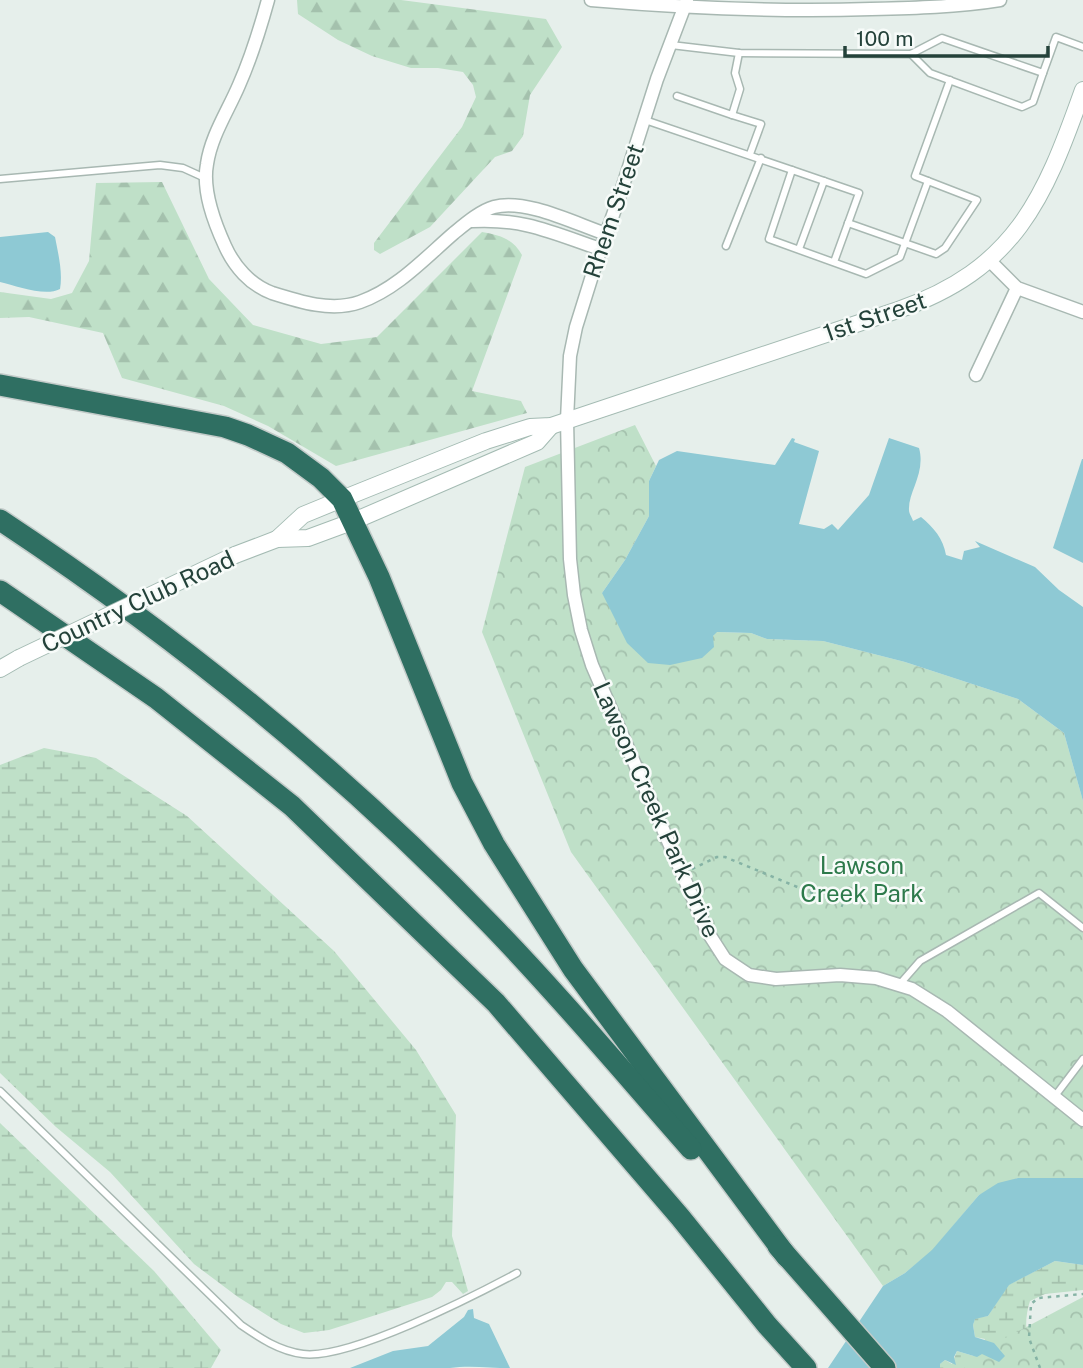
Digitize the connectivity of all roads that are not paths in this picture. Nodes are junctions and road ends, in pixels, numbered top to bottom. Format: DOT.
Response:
graph roads {
  1 [pos="268,0"];
  2 [pos="591,0"];
  3 [pos="1000,0"];
  4 [pos="686,4"];
  5 [pos="669,45"];
  6 [pos="1083,47"];
  7 [pos="739,53"];
  8 [pos="911,54"];
  9 [pos="1043,73"];
  10 [pos="950,80"];
  11 [pos="1083,90"];
  12 [pos="677,96"];
  13 [pos="732,115"];
  14 [pos="644,119"];
  15 [pos="750,154"];
  16 [pos="761,158"];
  17 [pos="792,170"];
  18 [pos="0,178"];
  19 [pos="207,179"];
  20 [pos="824,181"];
  21 [pos="928,181"];
  22 [pos="468,222"];
  23 [pos="848,223"];
  24 [pos="606,234"];
  25 [pos="905,244"];
  26 [pos="726,246"];
  27 [pos="600,249"];
  28 [pos="799,249"];
  29 [pos="989,260"];
  30 [pos="834,262"];
  31 [pos="1017,288"];
  32 [pos="1083,312"];
  33 [pos="976,375"];
  34 [pos="0,386"];
  35 [pos="567,420"];
  36 [pos="551,426"];
  37 [pos="342,499"];
  38 [pos="0,520"];
  39 [pos="354,522"];
  40 [pos="277,539"];
  41 [pos="0,593"];
  42 [pos="0,669"];
  43 [pos="1083,928"];
  44 [pos="900,985"];
  45 [pos="1083,1059"];
  46 [pos="0,1091"];
  47 [pos="1055,1097"];
  48 [pos="1083,1120"];
  49 [pos="787,1257"];
  50 [pos="517,1273"];
  51 [pos="806,1368"];
  52 [pos="885,1368"];
  1 -- 19 [label="street"];
  2 -- 4 [label="street"];
  3 -- 4 [label="street"];
  4 -- 5 [label="street, Rhem Street"];
  5 -- 7 [label="lane"];
  5 -- 14 [label="street, Rhem Street"];
  6 -- 9 [label="lane"];
  7 -- 8 [label="lane"];
  7 -- 13 [label="lane"];
  8 -- 9 [label="lane"];
  8 -- 10 [label="lane"];
  9 -- 10 [label="lane"];
  10 -- 21 [label="lane"];
  11 -- 29 [label="main road, 1st Street"];
  12 -- 13 [label="lane"];
  13 -- 15 [label="lane"];
  14 -- 15 [label="lane"];
  14 -- 24 [label="street, Rhem Street"];
  15 -- 16 [label="lane"];
  16 -- 17 [label="lane"];
  16 -- 26 [label="lane"];
  17 -- 20 [label="lane"];
  17 -- 28 [label="lane"];
  18 -- 19 [label="lane"];
  19 -- 22 [label="street"];
  20 -- 23 [label="lane"];
  20 -- 28 [label="lane"];
  21 -- 25 [label="lane"];
  21 -- 25 [label="lane"];
  22 -- 24 [label="street"];
  22 -- 27 [label="street"];
  23 -- 25 [label="lane"];
  23 -- 30 [label="lane"];
  24 -- 27 [label="street, Rhem Street"];
  25 -- 30 [label="lane"];
  27 -- 35 [label="street, Rhem Street"];
  28 -- 30 [label="lane"];
  29 -- 31 [label="street"];
  29 -- 35 [label="main road, 1st Street"];
  31 -- 32 [label="street"];
  31 -- 33 [label="street"];
  34 -- 37 [label="highway"];
  35 -- 36 [label="main road, Country Club Road"];
  35 -- 44 [label="street, Lawson Creek Park Drive"];
  36 -- 37 [label="main road, Country Club Road"];
  36 -- 39 [label="main road, Country Club Road"];
  37 -- 39 [label="highway"];
  37 -- 40 [label="main road, Country Club Road"];
  38 -- 49 [label="highway"];
  39 -- 40 [label="main road, Country Club Road"];
  39 -- 49 [label="highway"];
  40 -- 42 [label="main road, Country Club Road, bridge"];
  41 -- 51 [label="highway"];
  43 -- 44 [label="lane"];
  44 -- 47 [label="street, Lawson Creek Park Drive"];
  45 -- 47 [label="lane"];
  46 -- 50 [label="lane"];
  47 -- 48 [label="street, Lawson Creek Park Drive"];
  49 -- 52 [label="highway"];
}
